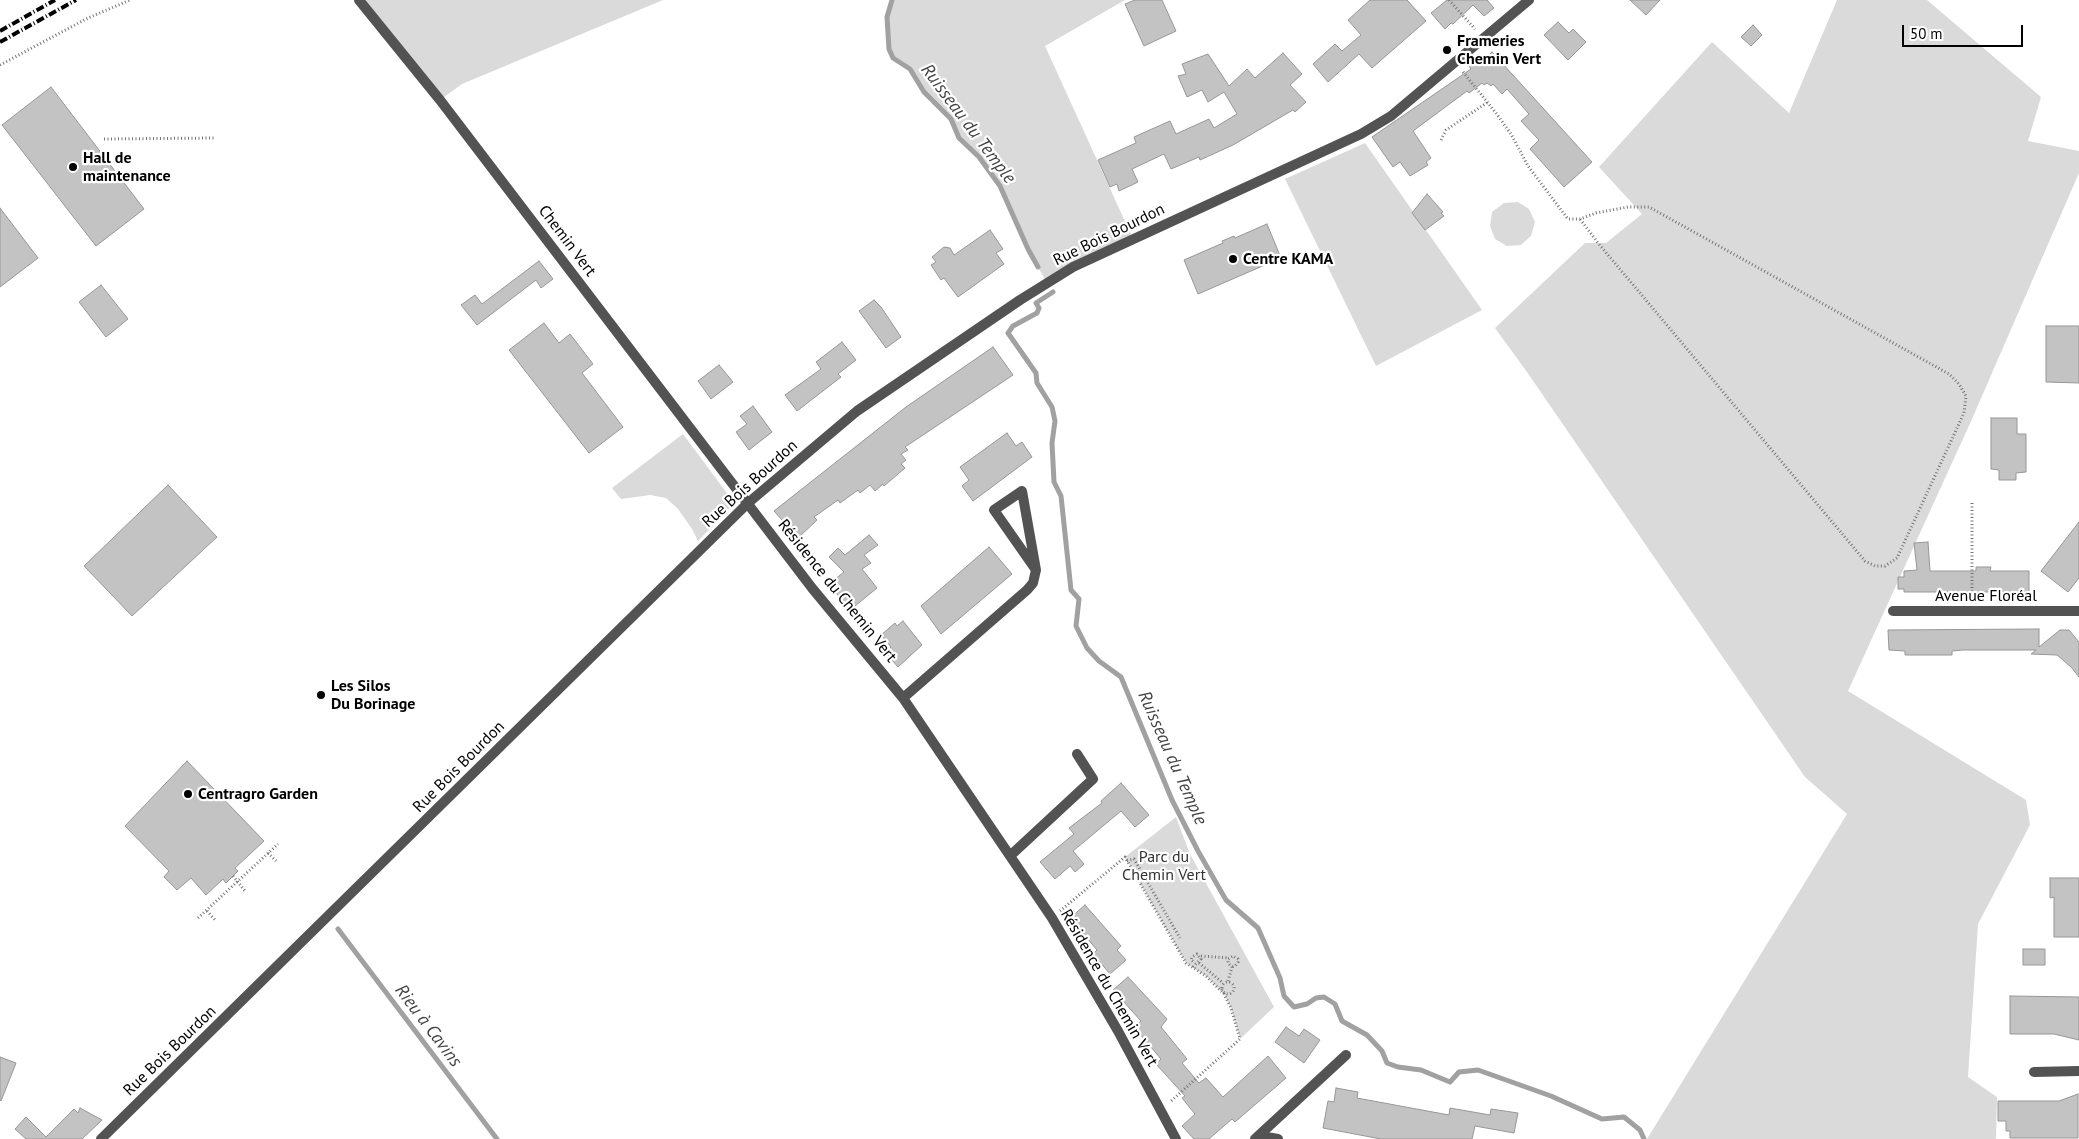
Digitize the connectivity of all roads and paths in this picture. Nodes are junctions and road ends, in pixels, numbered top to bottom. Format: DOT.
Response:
graph roads {
  1 [pos="130,0"];
  2 [pos="359,0"];
  3 [pos="1449,0"];
  4 [pos="1529,0"];
  5 [pos="1483,38"];
  6 [pos="1455,61"];
  7 [pos="0,65"];
  8 [pos="1488,102"];
  9 [pos="214,138"];
  10 [pos="104,139"];
  11 [pos="1441,140"];
  12 [pos="1580,219"];
  13 [pos="748,503"];
  14 [pos="1972,503"];
  15 [pos="1036,570"];
  16 [pos="1893,611"];
  17 [pos="1972,611"];
  18 [pos="2079,611"];
  19 [pos="902,698"];
  20 [pos="1077,754"];
  21 [pos="278,844"];
  22 [pos="268,853"];
  23 [pos="1011,855"];
  24 [pos="276,861"];
  25 [pos="1127,861"];
  26 [pos="233,876"];
  27 [pos="238,882"];
  28 [pos="245,890"];
  29 [pos="207,911"];
  30 [pos="198,918"];
  31 [pos="1052,918"];
  32 [pos="216,921"];
  33 [pos="1180,938"];
  34 [pos="1201,956"];
  35 [pos="1229,958"];
  36 [pos="1196,964"];
  37 [pos="1232,967"];
  38 [pos="1228,981"];
  39 [pos="1223,983"];
  40 [pos="1224,994"];
  41 [pos="1346,1055"];
  42 [pos="2079,1071"];
  43 [pos="2034,1072"];
  44 [pos="1161,1110"];
  45 [pos="1258,1137"];
  46 [pos="101,1139"];
  47 [pos="1176,1139"];
  48 [pos="1278,1139"];
  1 -- 7 [label="path"];
  2 -- 13 [label="street, Chemin Vert"];
  3 -- 5 [label="path"];
  4 -- 5 [label="street, Rue Bois Bourdon"];
  5 -- 6 [label="street, Rue Bois Bourdon"];
  6 -- 8 [label="path"];
  6 -- 13 [label="street, Rue Bois Bourdon"];
  8 -- 11 [label="path"];
  8 -- 12 [label="path"];
  9 -- 10 [label="path"];
  12 -- 12 [label="path"];
  13 -- 19 [label="street, Résidence du Chemin Vert"];
  13 -- 46 [label="street, Rue Bois Bourdon"];
  14 -- 17 [label="path"];
  15 -- 15 [label="street"];
  15 -- 19 [label="street"];
  16 -- 17 [label="street, Avenue Floréal"];
  17 -- 18 [label="street, Avenue Floréal"];
  19 -- 23 [label="street, Résidence du Chemin Vert"];
  20 -- 23 [label="street"];
  21 -- 22 [label="path"];
  22 -- 24 [label="path"];
  22 -- 27 [label="path"];
  23 -- 31 [label="street, Résidence du Chemin Vert"];
  25 -- 31 [label="path"];
  25 -- 33 [label="path"];
  25 -- 36 [label="path"];
  26 -- 27 [label="path"];
  27 -- 28 [label="path"];
  27 -- 29 [label="path"];
  29 -- 30 [label="path"];
  29 -- 32 [label="path"];
  31 -- 44 [label="street, Résidence du Chemin Vert"];
  34 -- 35 [label="path"];
  34 -- 36 [label="path"];
  34 -- 36 [label="path"];
  35 -- 37 [label="path"];
  35 -- 37 [label="path"];
  36 -- 39 [label="path"];
  36 -- 40 [label="path"];
  37 -- 38 [label="path"];
  38 -- 39 [label="path"];
  38 -- 40 [label="path"];
  39 -- 40 [label="path"];
  40 -- 44 [label="path"];
  41 -- 45 [label="street"];
  42 -- 43 [label="street"];
  44 -- 47 [label="street, Résidence du Chemin Vert"];
  45 -- 48 [label="street"];
}
